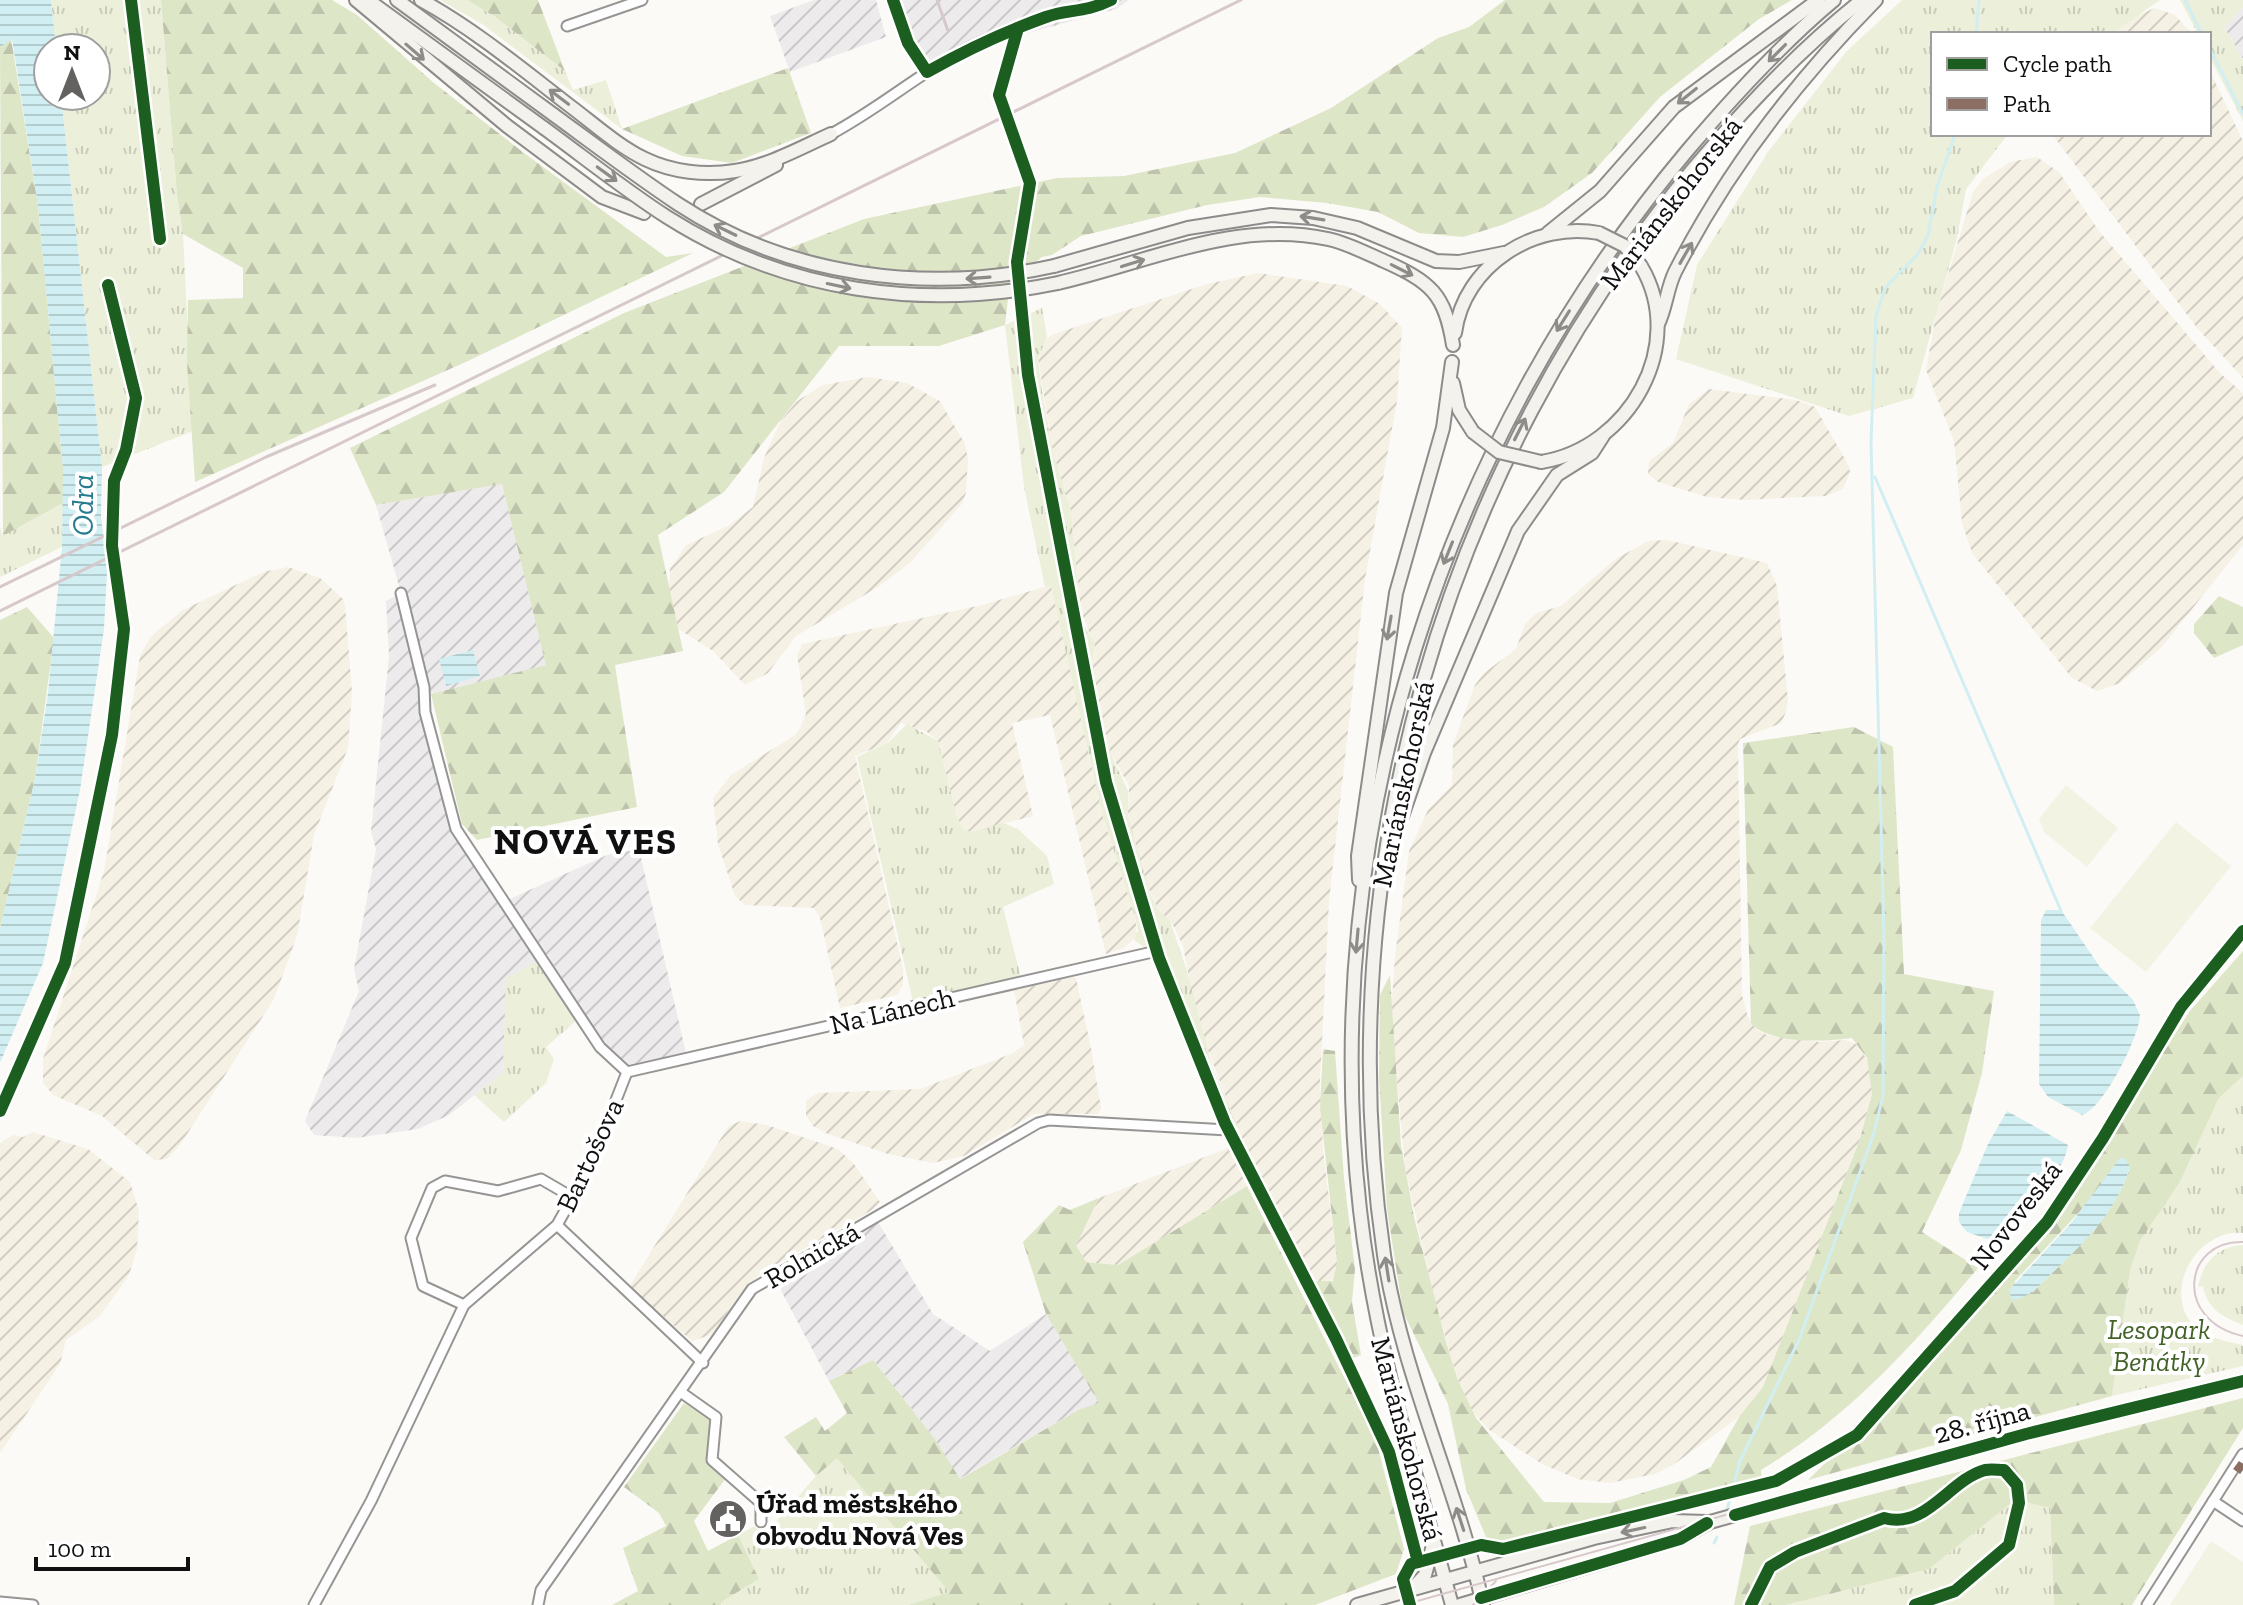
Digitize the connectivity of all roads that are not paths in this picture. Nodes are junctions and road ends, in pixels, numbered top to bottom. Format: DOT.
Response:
graph roads {
  1 [pos="356,0"];
  2 [pos="368,0"];
  3 [pos="397,0"];
  4 [pos="421,0"];
  5 [pos="642,0"];
  6 [pos="893,0"];
  7 [pos="1111,0"];
  8 [pos="1818,0"];
  9 [pos="1834,0"];
  10 [pos="1862,0"];
  11 [pos="1876,0"];
  12 [pos="567,26"];
  13 [pos="927,72"];
  14 [pos="831,134"];
  15 [pos="701,204"];
  16 [pos="644,213"];
  17 [pos="1548,233"];
  18 [pos="1504,253"];
  19 [pos="1020,300"];
  20 [pos="1658,324"];
  21 [pos="1453,345"];
  22 [pos="1452,362"];
  23 [pos="1603,436"];
  24 [pos="401,593"];
  25 [pos="1360,902"];
  26 [pos="1377,904"];
  27 [pos="2243,931"];
  28 [pos="1157,951"];
  29 [pos="627,1072"];
  30 [pos="1228,1130"];
  31 [pos="572,1197"];
  32 [pos="557,1225"];
  33 [pos="464,1305"];
  34 [pos="703,1363"];
  35 [pos="2243,1381"];
  36 [pos="682,1393"];
  37 [pos="1362,1394"];
  38 [pos="2243,1454"];
  39 [pos="2239,1468"];
  40 [pos="1776,1481"];
  41 [pos="2213,1501"];
  42 [pos="2243,1521"];
  43 [pos="761,1522"];
  44 [pos="1710,1522"];
  45 [pos="1433,1538"];
  46 [pos="1475,1572"];
  47 [pos="1445,1580"];
  48 [pos="1410,1589"];
  49 [pos="0,1602"];
  50 [pos="1482,1602"];
  51 [pos="33,1605"];
  52 [pos="314,1605"];
  53 [pos="538,1605"];
  54 [pos="1357,1605"];
  55 [pos="1452,1605"];
  56 [pos="1460,1605"];
  57 [pos="2147,1605"];
  1 -- 16 [label="main road, one-way"];
  2 -- 21 [label="main road, one-way, bridge"];
  18 -- 3 [label="main road, one-way, bridge"];
  14 -- 4 [label="main road, one-way"];
  5 -- 12 [label="street"];
  6 -- 13 [label="street"];
  7 -- 13 [label="street"];
  8 -- 17 [label="main road, one-way"];
  9 -- 25 [label="main road, Mariánskohorská, one-way"];
  26 -- 10 [label="main road, Mariánskohorská, one-way"];
  20 -- 11 [label="main road, one-way"];
  13 -- 14 [label="street"];
  14 -- 15 [label="main road"];
  17 -- 18 [label="main road"];
  17 -- 20 [label="main road, bridge"];
  18 -- 21 [label="main road"];
  19 -- 28 [label="street"];
  20 -- 23 [label="main road"];
  21 -- 22 [label="main road"];
  22 -- 23 [label="main road, bridge"];
  22 -- 25 [label="main road, one-way"];
  23 -- 26 [label="main road"];
  24 -- 29 [label="street, Bartošova"];
  25 -- 45 [label="main road, Mariánskohorská, one-way"];
  46 -- 26 [label="main road, Mariánskohorská, one-way"];
  27 -- 40 [label="street, Novoveská"];
  28 -- 29 [label="street, Na Lánech"];
  28 -- 30 [label="street"];
  29 -- 31 [label="street, Bartošova"];
  30 -- 34 [label="street, Rolnická"];
  30 -- 37 [label="street"];
  31 -- 32 [label="street, Bartošova"];
  31 -- 33 [label="street"];
  32 -- 33 [label="street, Bartošova"];
  32 -- 34 [label="street"];
  33 -- 52 [label="street, Bartošova"];
  34 -- 36 [label="street, Rolnická"];
  35 -- 44 [label="main road, 28. října"];
  36 -- 43 [label="street"];
  36 -- 53 [label="street, Rolnická"];
  38 -- 39 [label="street"];
  39 -- 41 [label="street"];
  41 -- 42 [label="street"];
  41 -- 57 [label="street"];
  44 -- 46 [label="main road, 28. října, one-way"];
  44 -- 50 [label="main road, 28. října"];
  45 -- 47 [label="main road, Mariánskohorská"];
  45 -- 48 [label="main road"];
  46 -- 47 [label="main road, 28. října"];
  46 -- 50 [label="main road, Mariánskohorská"];
  47 -- 48 [label="main road, 28. října"];
  47 -- 55 [label="main road, Mariánskohorská"];
  48 -- 54 [label="main road, 28. října"];
  49 -- 51 [label="street"];
  50 -- 56 [label="main road, 28. října"];
}
